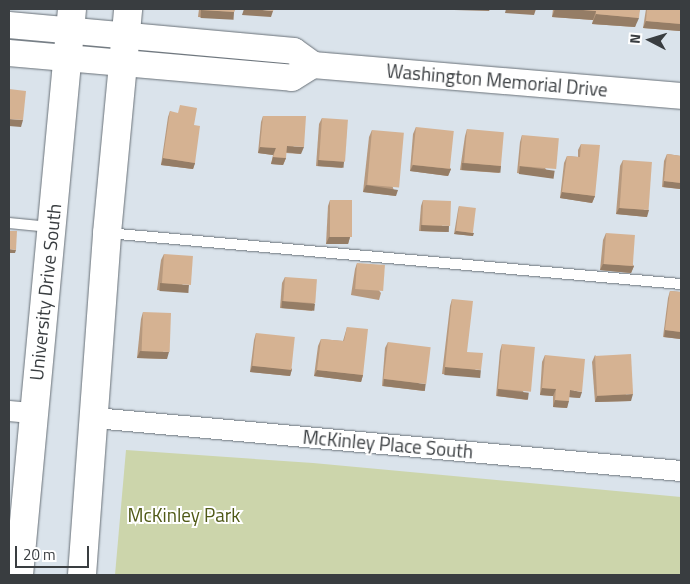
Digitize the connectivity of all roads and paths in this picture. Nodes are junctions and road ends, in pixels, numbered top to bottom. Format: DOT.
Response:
graph roads {
  1 [pos="128,9"];
  2 [pos="71,20"];
  3 [pos="9,25"];
  4 [pos="126,38"];
  5 [pos="9,53"];
  6 [pos="68,58"];
  7 [pos="124,64"];
  8 [pos="313,64"];
  9 [pos="681,96"];
  10 [pos="9,224"];
  11 [pos="52,227"];
  12 [pos="107,233"];
  13 [pos="681,284"];
  14 [pos="21,412"];
  15 [pos="95,418"];
  16 [pos="681,471"];
  17 [pos="18,575"];
  18 [pos="82,575"];
  1 -- 4 [label="main road"];
  2 -- 3 [label="street, Washington Memorial Drive"];
  2 -- 4 [label="street, Washington Memorial Drive"];
  2 -- 6 [label="main road, University Drive South"];
  4 -- 7 [label="main road"];
  4 -- 8 [label="street, Washington Memorial Drive"];
  5 -- 6 [label="street"];
  6 -- 7 [label="street"];
  6 -- 11 [label="main road, University Drive South"];
  7 -- 8 [label="street"];
  7 -- 12 [label="main road"];
  8 -- 9 [label="street, Washington Memorial Drive"];
  10 -- 11 [label="lane"];
  11 -- 14 [label="main road, University Drive South"];
  12 -- 13 [label="lane"];
  12 -- 15 [label="main road"];
  14 -- 17 [label="main road, University Drive South"];
  15 -- 16 [label="street, McKinley Place South"];
  15 -- 18 [label="main road"];
}
